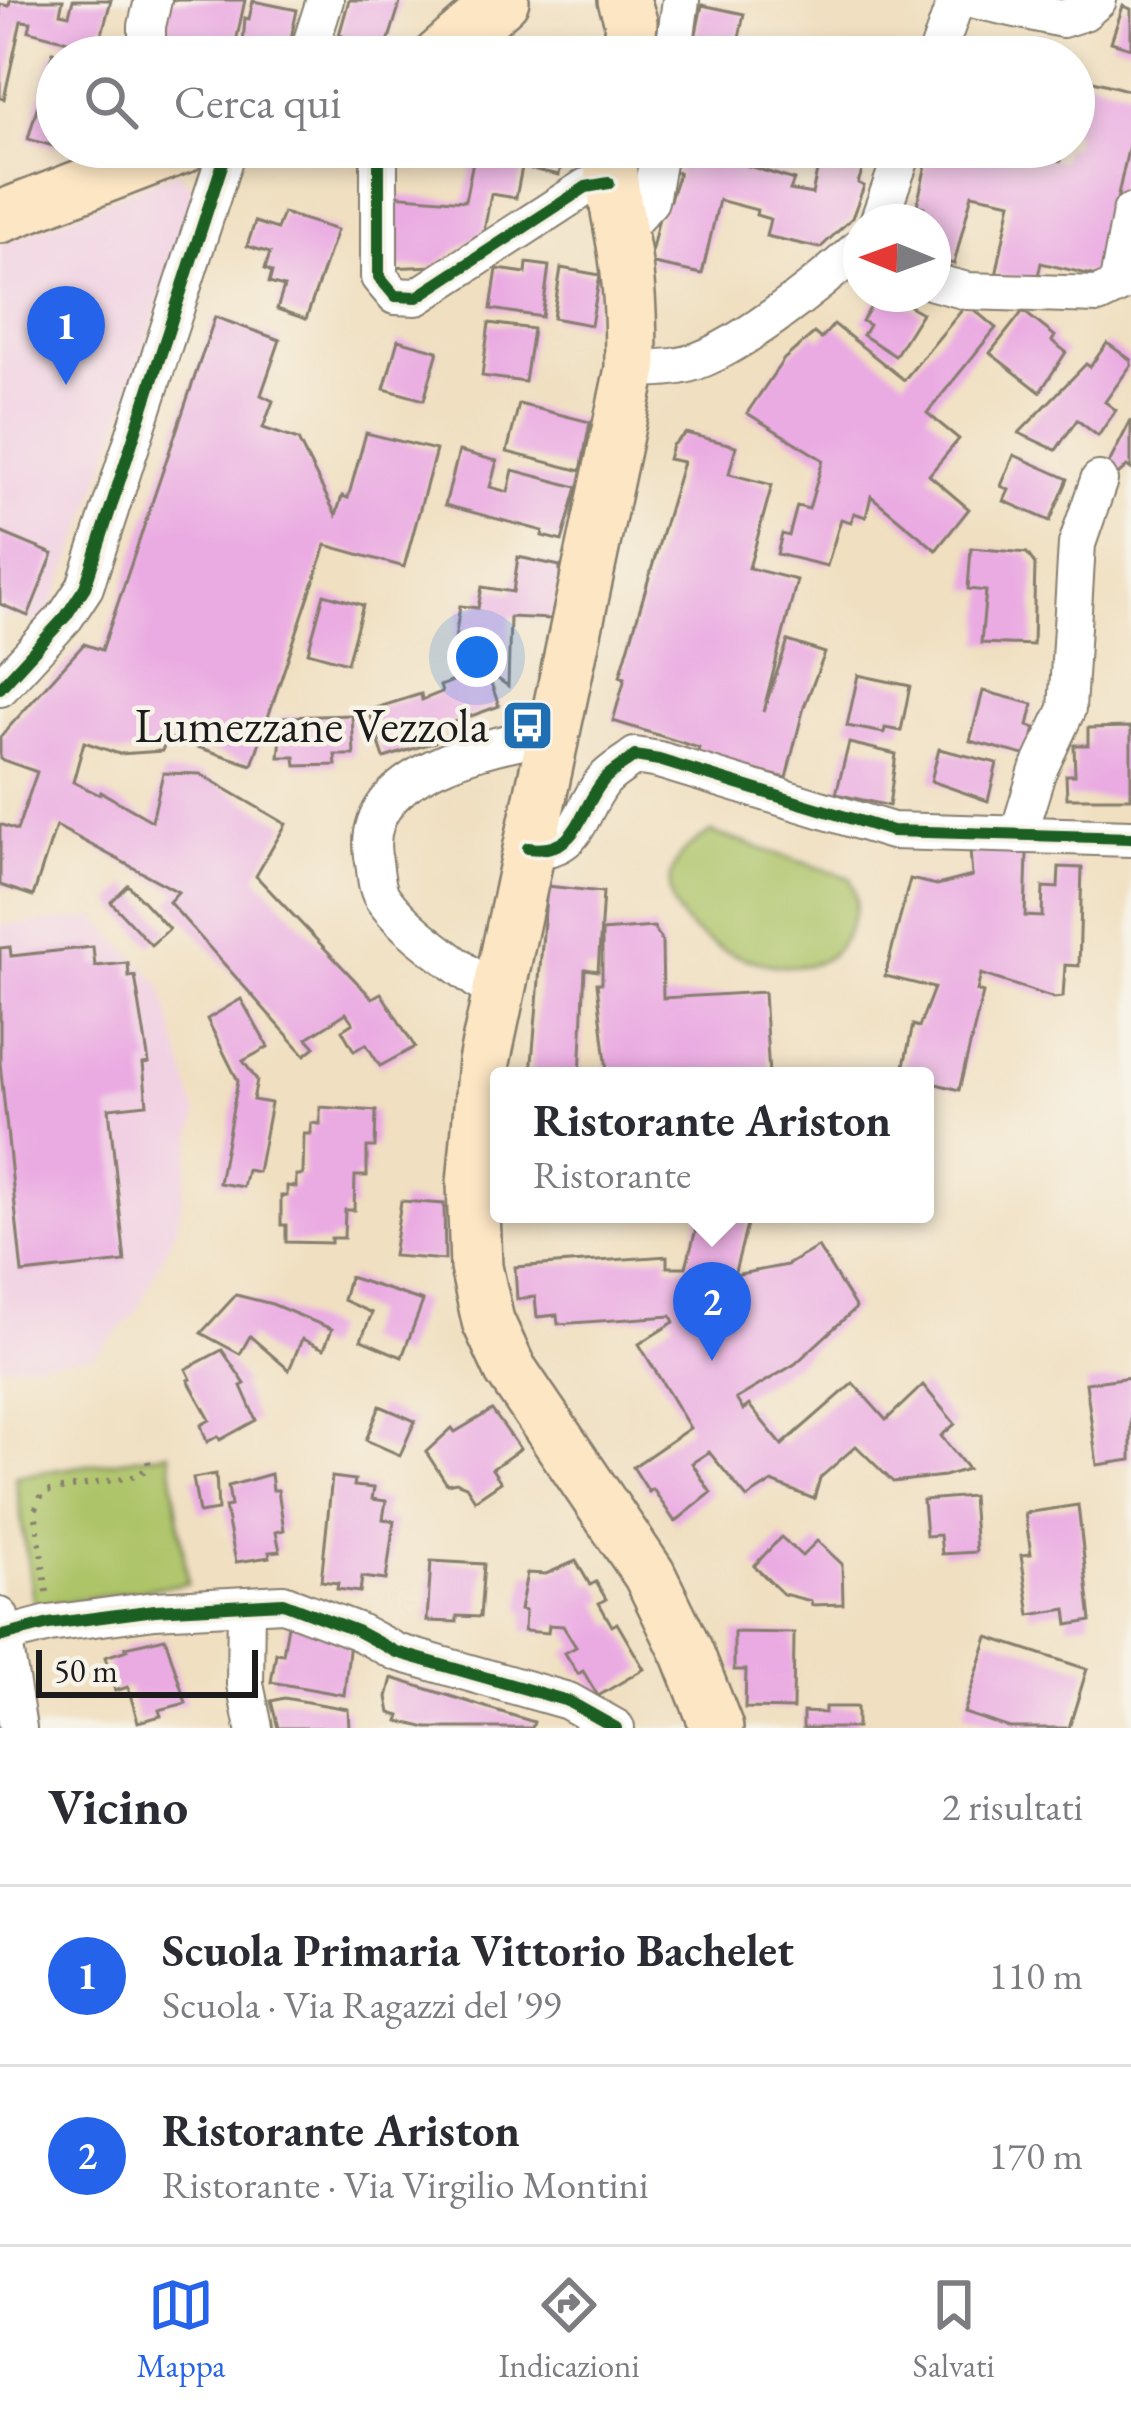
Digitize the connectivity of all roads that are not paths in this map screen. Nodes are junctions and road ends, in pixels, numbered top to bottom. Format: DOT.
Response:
graph roads {
  1 [pos="153,0"];
  2 [pos="325,0"];
  3 [pos="502,0"];
  4 [pos="681,0"];
  5 [pos="956,0"];
  6 [pos="975,0"];
  7 [pos="1098,0"];
  8 [pos="641,32"];
  9 [pos="147,36"];
  10 [pos="314,36"];
  11 [pos="462,36"];
  12 [pos="943,36"];
  13 [pos="121,168"];
  14 [pos="221,168"];
  15 [pos="379,168"];
  16 [pos="606,168"];
  17 [pos="610,168"];
  18 [pos="656,168"];
  19 [pos="896,168"];
  20 [pos="880,204"];
  21 [pos="1131,212"];
  22 [pos="0,217"];
  23 [pos="621,233"];
  24 [pos="843,262"];
  25 [pos="1125,280"];
  26 [pos="951,287"];
  27 [pos="631,369"];
  28 [pos="1099,480"];
  29 [pos="6,682"];
  30 [pos="551,734"];
  31 [pos="1018,835"];
  32 [pos="1131,838"];
  33 [pos="529,848"];
  34 [pos="496,995"];
  35 [pos="247,1605"];
  36 [pos="2,1626"];
  37 [pos="703,1724"];
  38 [pos="18,1728"];
  39 [pos="254,1728"];
  40 [pos="616,1728"];
  1 -- 9 [label="street"];
  2 -- 10 [label="street"];
  3 -- 11 [label="main road"];
  4 -- 8 [label="street"];
  5 -- 12 [label="street"];
  6 -- 7 [label="street"];
  13 -- 22 [label="main road"];
  14 -- 29 [label="street"];
  15 -- 16 [label="street"];
  17 -- 23 [label="main road"];
  18 -- 23 [label="street"];
  19 -- 20 [label="street"];
  21 -- 25 [label="street"];
  23 -- 27 [label="main road"];
  24 -- 27 [label="street"];
  25 -- 26 [label="street"];
  27 -- 30 [label="main road"];
  28 -- 31 [label="street"];
  30 -- 33 [label="main road"];
  30 -- 34 [label="street"];
  31 -- 32 [label="street"];
  31 -- 33 [label="street"];
  33 -- 34 [label="main road"];
  34 -- 37 [label="main road"];
  35 -- 36 [label="street"];
  35 -- 39 [label="street"];
  35 -- 40 [label="street"];
  36 -- 38 [label="street"];
}
